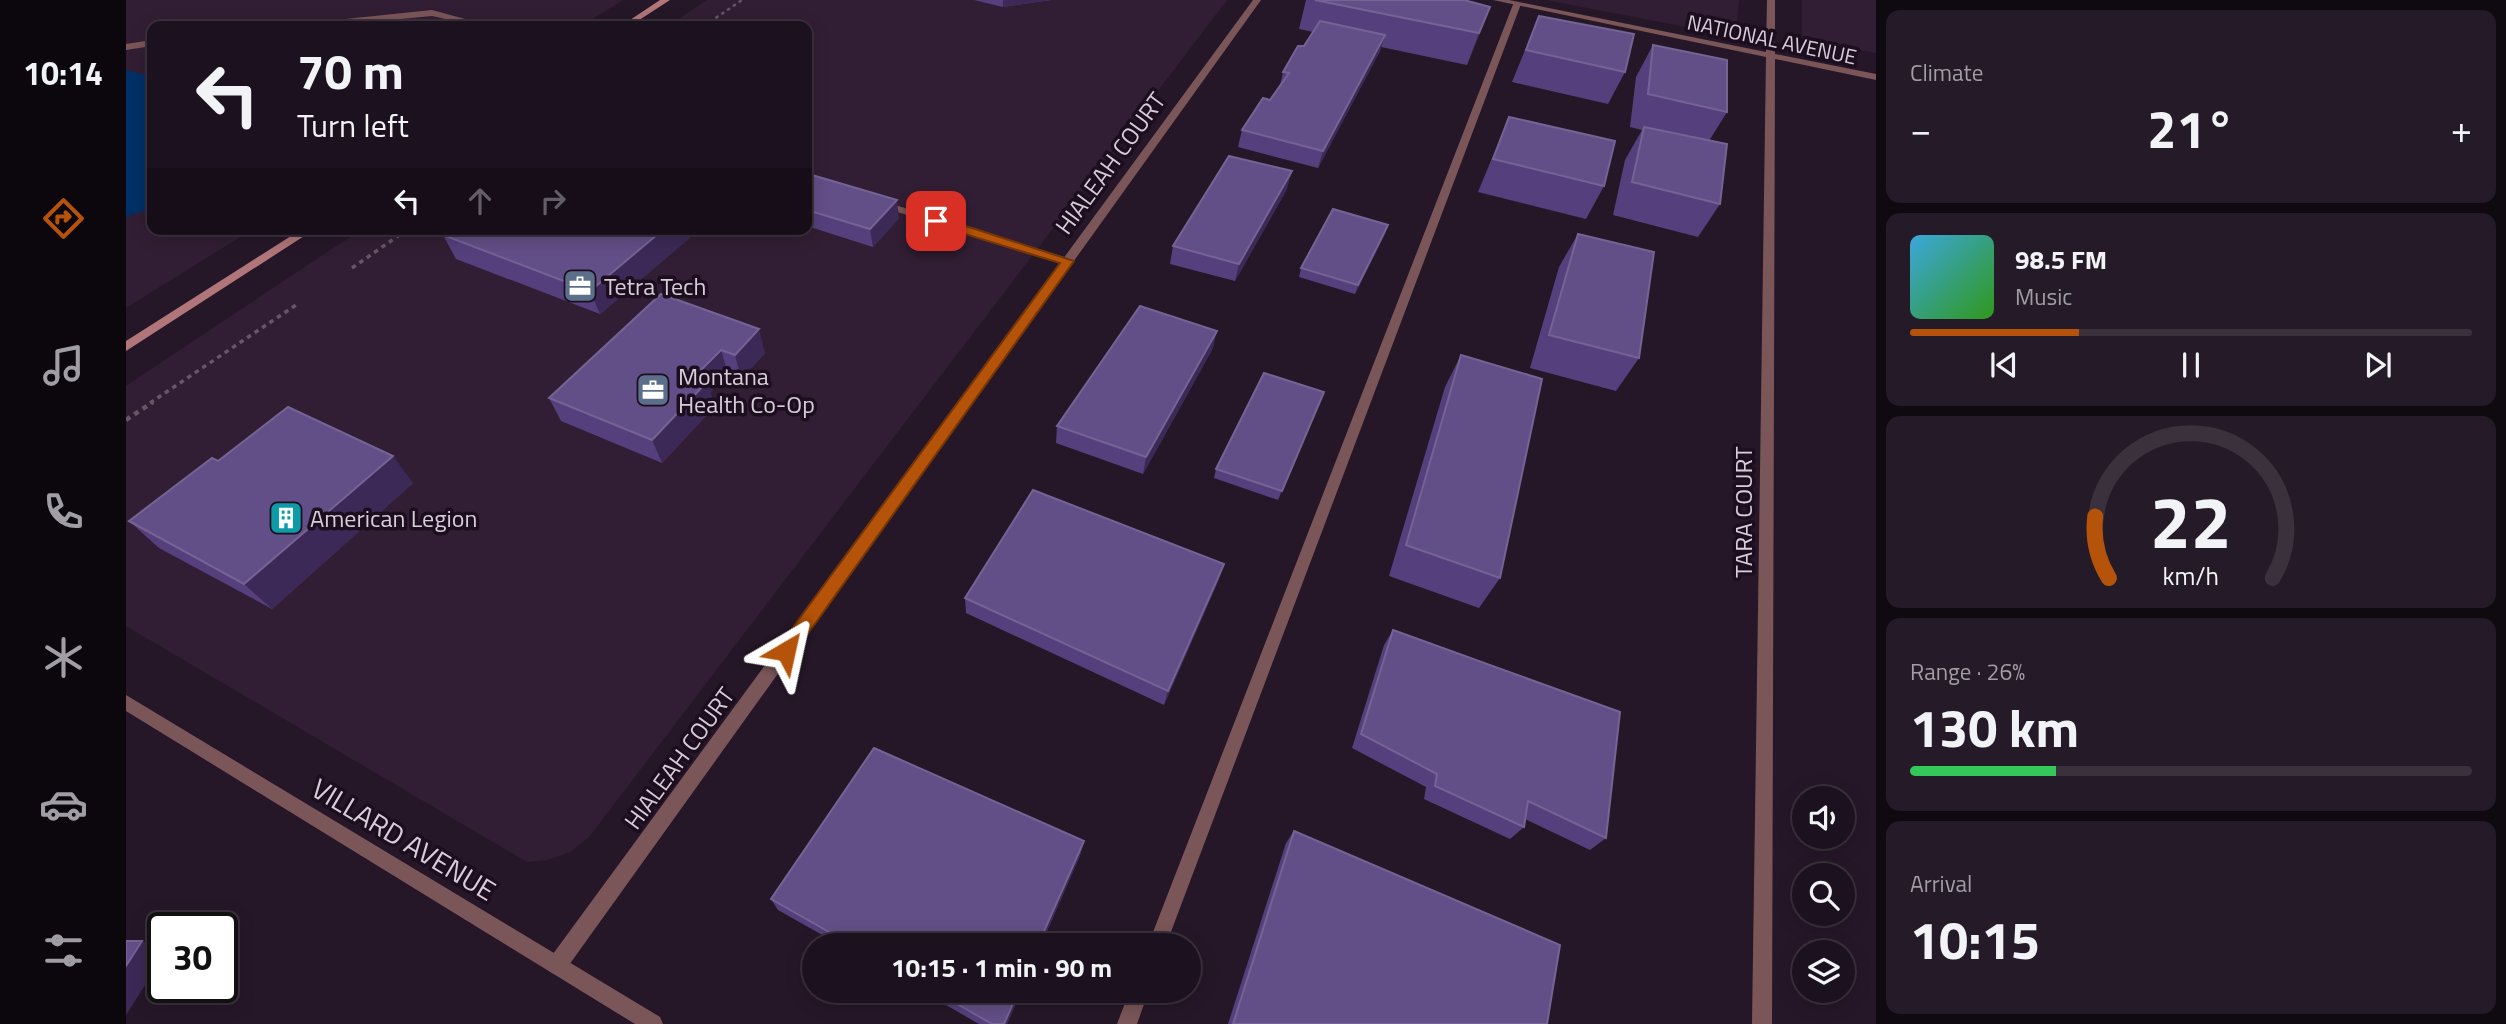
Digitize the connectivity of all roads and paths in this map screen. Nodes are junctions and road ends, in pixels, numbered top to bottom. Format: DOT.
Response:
graph roads {
  1 [pos="666,0"];
  2 [pos="742,0"];
  3 [pos="1256,0"];
  4 [pos="1497,0"];
  5 [pos="1771,0"];
  6 [pos="1517,4"];
  7 [pos="355,21"];
  8 [pos="466,21"];
  9 [pos="633,21"];
  10 [pos="711,21"];
  11 [pos="147,44"];
  12 [pos="126,47"];
  13 [pos="1770,56"];
  14 [pos="1876,78"];
  15 [pos="872,201"];
  16 [pos="301,235"];
  17 [pos="399,235"];
  18 [pos="1068,261"];
  19 [pos="352,268"];
  20 [pos="299,303"];
  21 [pos="126,347"];
  22 [pos="126,420"];
  23 [pos="126,702"];
  24 [pos="1162,933"];
  25 [pos="557,965"];
  26 [pos="1135,1003"];
  27 [pos="653,1024"];
  28 [pos="1127,1024"];
  29 [pos="1762,1024"];
  1 -- 9 [label="main road"];
  2 -- 10 [label="path"];
  3 -- 18 [label="street, HIALEAH COURT"];
  4 -- 6 [label="street, NATIONAL AVENUE"];
  5 -- 13 [label="street, TARA COURT"];
  6 -- 13 [label="street, NATIONAL AVENUE"];
  6 -- 24 [label="street"];
  7 -- 8 [label="street"];
  11 -- 12 [label="street"];
  13 -- 14 [label="street, NATIONAL AVENUE"];
  13 -- 29 [label="street, TARA COURT"];
  15 -- 18 [label="street"];
  16 -- 21 [label="main road"];
  17 -- 19 [label="path"];
  18 -- 25 [label="street, HIALEAH COURT"];
  20 -- 22 [label="path"];
  23 -- 25 [label="street, VILLARD AVENUE"];
  25 -- 27 [label="street, VILLARD AVENUE"];
  26 -- 28 [label="street"];
}
